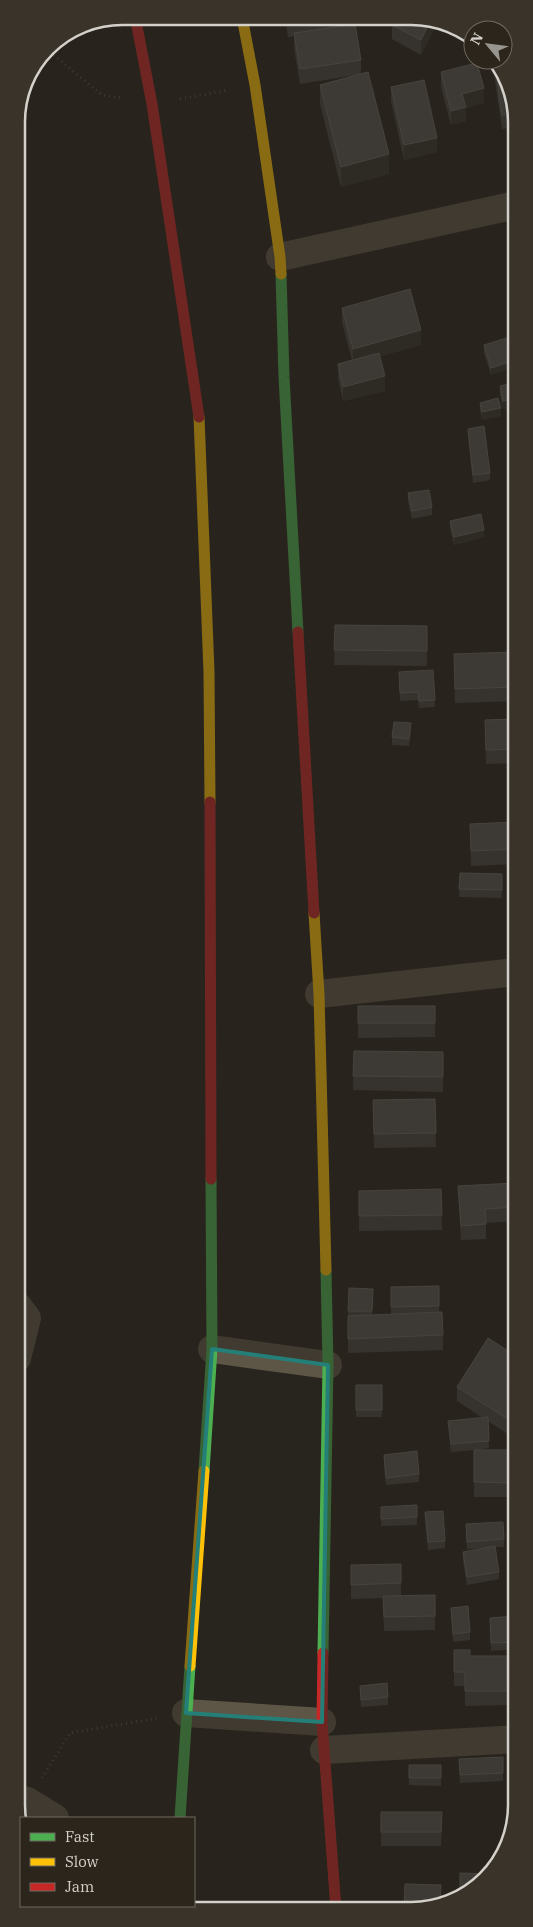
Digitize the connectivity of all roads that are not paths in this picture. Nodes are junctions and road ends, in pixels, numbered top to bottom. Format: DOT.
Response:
graph roads {
  1 [pos="137,25"];
  2 [pos="244,25"];
  3 [pos="508,207"];
  4 [pos="280,257"];
  5 [pos="508,973"];
  6 [pos="319,994"];
  7 [pos="212,1349"];
  8 [pos="328,1365"];
  9 [pos="186,1713"];
  10 [pos="322,1722"];
  11 [pos="508,1739"];
  12 [pos="324,1750"];
  13 [pos="25,1802"];
  14 [pos="53,1817"];
  15 [pos="180,1817"];
  16 [pos="335,1902"];
  1 -- 7 [label="street"];
  2 -- 4 [label="street"];
  3 -- 4 [label="street"];
  4 -- 6 [label="street"];
  5 -- 6 [label="street"];
  6 -- 8 [label="street"];
  7 -- 8 [label="street"];
  7 -- 9 [label="street"];
  8 -- 10 [label="street"];
  9 -- 10 [label="street"];
  9 -- 15 [label="street"];
  10 -- 12 [label="street"];
  11 -- 12 [label="street"];
  12 -- 16 [label="street"];
  13 -- 14 [label="street"];
}
